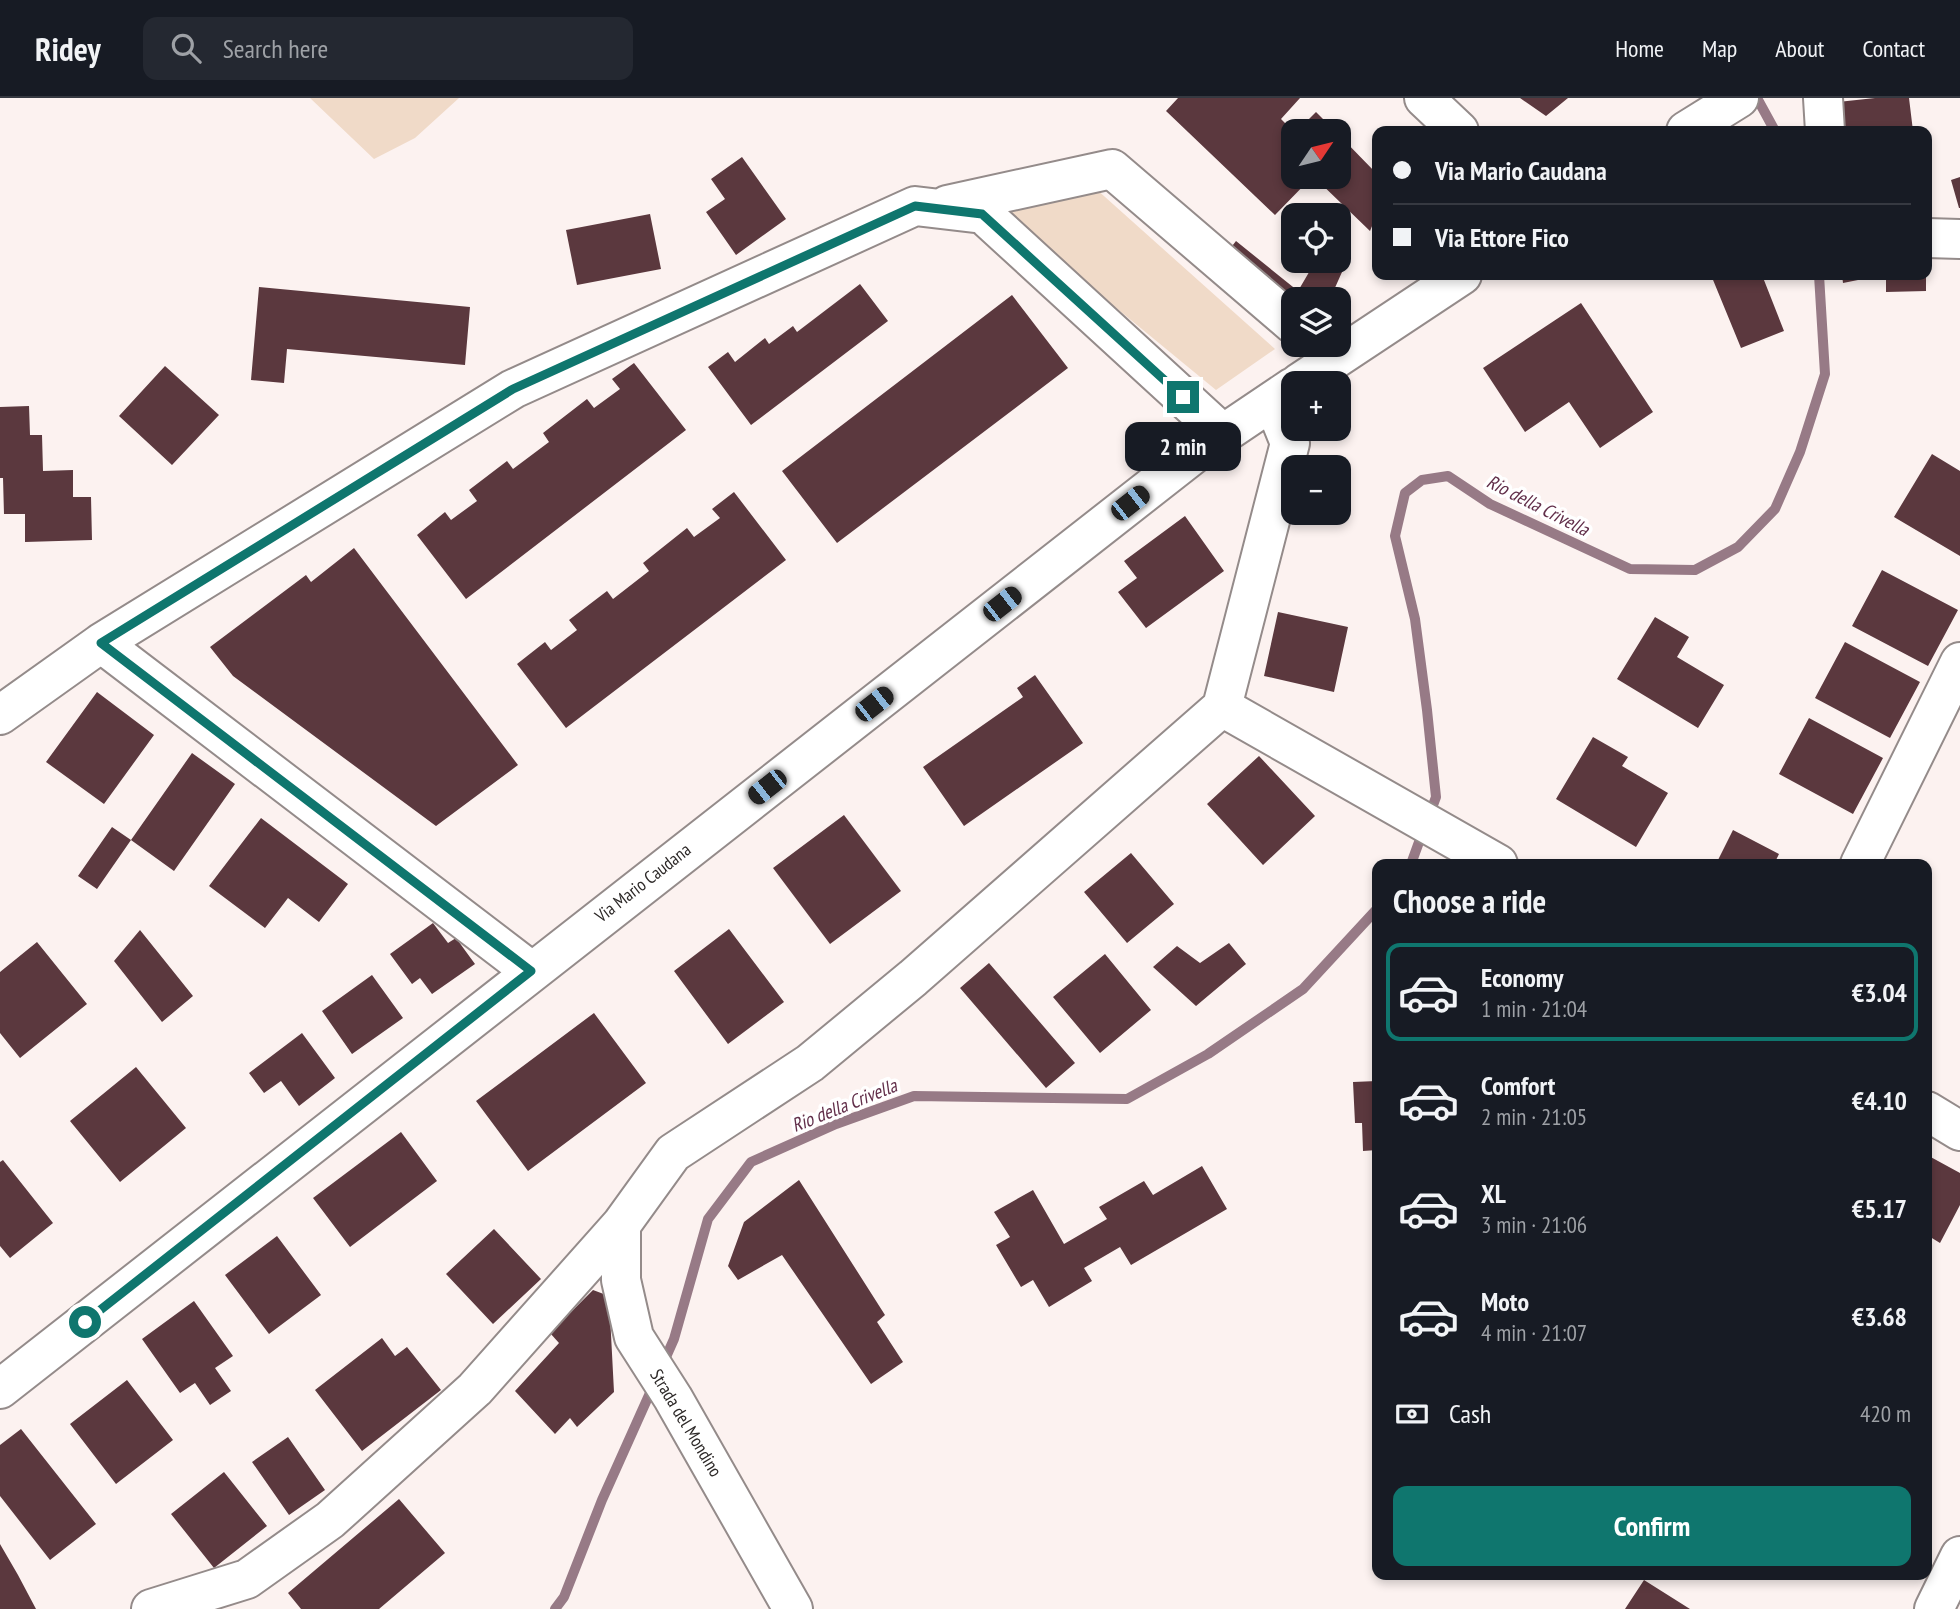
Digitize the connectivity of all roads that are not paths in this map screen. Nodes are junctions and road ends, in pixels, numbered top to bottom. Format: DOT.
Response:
graph roads {
  1 [pos="1424,98"];
  2 [pos="1739,98"];
  3 [pos="1823,98"];
  4 [pos="1453,126"];
  5 [pos="1694,126"];
  6 [pos="1825,126"];
  7 [pos="934,208"];
  8 [pos="1932,239"];
  9 [pos="1960,239"];
  10 [pos="1453,280"];
  11 [pos="1281,314"];
  12 [pos="1351,338"];
  13 [pos="1321,357"];
  14 [pos="1308,371"];
  15 [pos="1281,395"];
  16 [pos="1223,434"];
  17 [pos="1290,441"];
  18 [pos="101,643"];
  19 [pos="1960,662"];
  20 [pos="1222,707"];
  21 [pos="0,715"];
  22 [pos="1488,859"];
  23 [pos="1862,859"];
  24 [pos="531,971"];
  25 [pos="1932,1114"];
  26 [pos="1960,1131"];
  27 [pos="621,1225"];
  28 [pos="0,1389"];
  29 [pos="1960,1556"];
  30 [pos="151,1609"];
  31 [pos="793,1609"];
  32 [pos="1934,1609"];
  1 -- 4 [label="street"];
  2 -- 5 [label="street"];
  3 -- 6 [label="street"];
  7 -- 11 [label="street"];
  7 -- 16 [label="street"];
  7 -- 18 [label="street"];
  8 -- 9 [label="street"];
  10 -- 12 [label="street, Via Mario Caudana"];
  13 -- 14 [label="street, Via Mario Caudana"];
  15 -- 16 [label="street, Via Mario Caudana"];
  16 -- 24 [label="street, Via Mario Caudana"];
  17 -- 20 [label="street"];
  18 -- 21 [label="street"];
  18 -- 24 [label="street"];
  19 -- 23 [label="street"];
  20 -- 22 [label="street"];
  20 -- 27 [label="street"];
  24 -- 28 [label="street, Via Mario Caudana"];
  25 -- 26 [label="street"];
  27 -- 30 [label="street"];
  27 -- 31 [label="street, Strada del Mondino"];
  29 -- 32 [label="street"];
}
